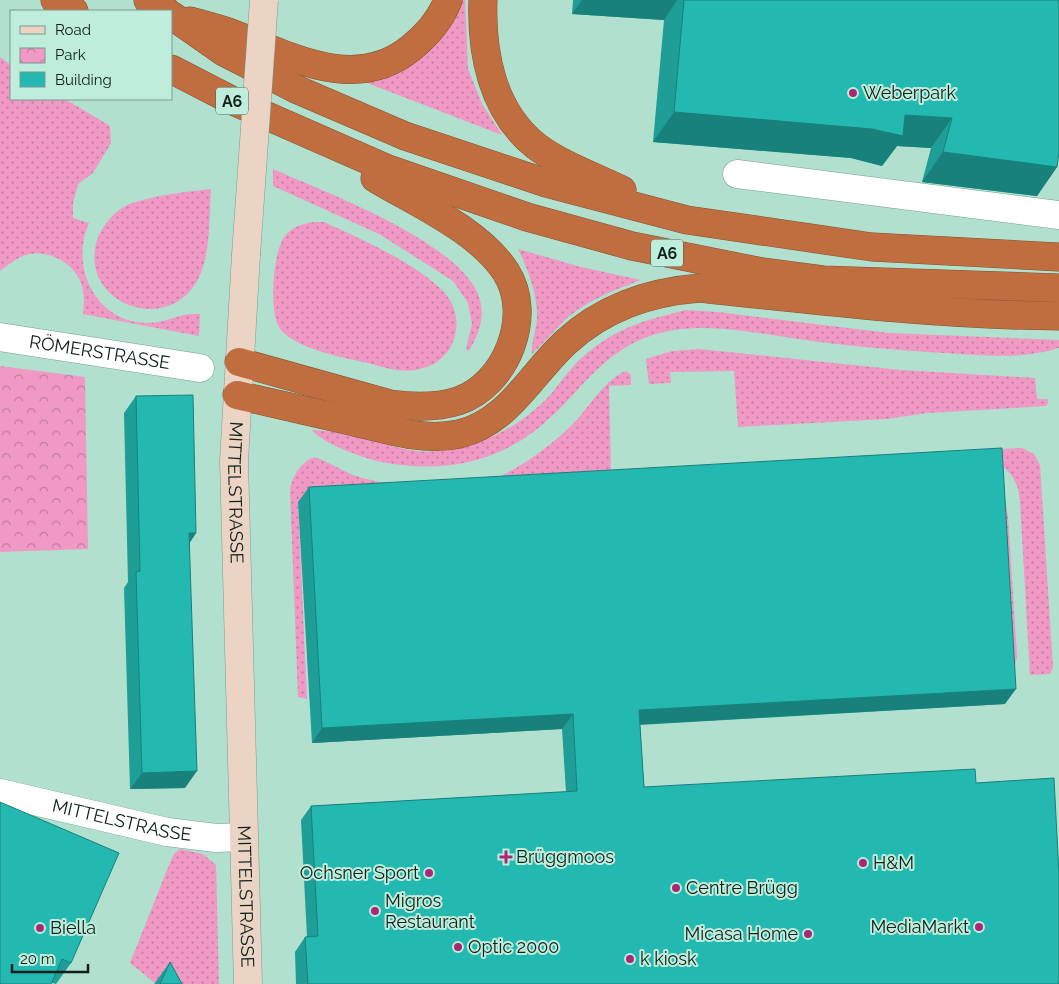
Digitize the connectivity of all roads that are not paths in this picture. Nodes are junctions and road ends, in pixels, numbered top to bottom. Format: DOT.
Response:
graph roads {
  1 [pos="55,0"];
  2 [pos="148,0"];
  3 [pos="264,0"];
  4 [pos="448,0"];
  5 [pos="482,0"];
  6 [pos="72,10"];
  7 [pos="164,10"];
  8 [pos="172,14"];
  9 [pos="172,15"];
  10 [pos="172,70"];
  11 [pos="294,130"];
  12 [pos="737,174"];
  13 [pos="1059,215"];
  14 [pos="686,220"];
  15 [pos="1059,257"];
  16 [pos="1059,288"];
  17 [pos="1059,316"];
  18 [pos="0,337"];
  19 [pos="239,362"];
  20 [pos="200,368"];
  21 [pos="237,395"];
  22 [pos="0,793"];
  23 [pos="244,837"];
  24 [pos="248,984"];
  1 -- 6 [label="highway"];
  2 -- 7 [label="highway, A6"];
  3 -- 19 [label="main road, MITTELSTRASSE, bridge"];
  4 -- 8 [label="highway"];
  5 -- 14 [label="highway"];
  9 -- 14 [label="highway, A6"];
  10 -- 11 [label="highway, A6"];
  11 -- 16 [label="highway, A6"];
  11 -- 19 [label="highway"];
  12 -- 13 [label="street"];
  14 -- 15 [label="highway, A6"];
  17 -- 21 [label="highway"];
  18 -- 20 [label="street, RÖMERSTRASSE"];
  19 -- 21 [label="main road, MITTELSTRASSE"];
  21 -- 23 [label="main road, MITTELSTRASSE"];
  22 -- 23 [label="street, MITTELSTRASSE"];
  23 -- 24 [label="main road, MITTELSTRASSE"];
}
